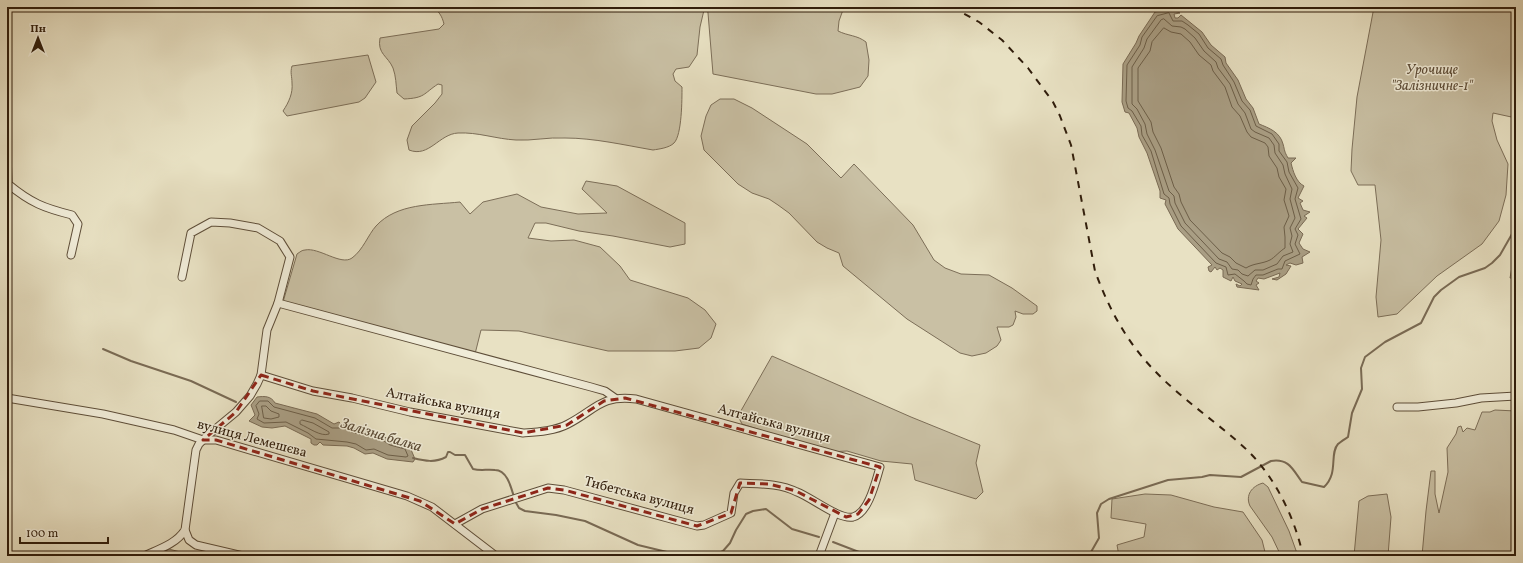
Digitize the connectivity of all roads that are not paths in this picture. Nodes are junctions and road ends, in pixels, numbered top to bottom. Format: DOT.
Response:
graph roads {
  1 [pos="7,148"];
  2 [pos="71,255"];
  3 [pos="182,277"];
  4 [pos="278,303"];
  5 [pos="261,375"];
  6 [pos="1516,396"];
  7 [pos="7,398"];
  8 [pos="615,398"];
  9 [pos="1396,407"];
  10 [pos="203,440"];
  11 [pos="880,467"];
  12 [pos="835,513"];
  13 [pos="455,524"];
  14 [pos="185,530"];
  15 [pos="144,556"];
  16 [pos="243,556"];
  17 [pos="496,556"];
  18 [pos="820,556"];
  1 -- 2 [label="street"];
  3 -- 4 [label="street"];
  4 -- 5 [label="street"];
  4 -- 8 [label="street, Алтайська вулиця"];
  5 -- 8 [label="street, Алтайська вулиця"];
  5 -- 10 [label="street"];
  6 -- 9 [label="street"];
  7 -- 10 [label="street, вулиця Лемешєва"];
  8 -- 11 [label="street, Алтайська вулиця"];
  10 -- 13 [label="street, вулиця Лемешєва"];
  10 -- 14 [label="street"];
  11 -- 12 [label="street, Тибетська вулиця"];
  12 -- 13 [label="street, Тибетська вулиця"];
  12 -- 18 [label="street"];
  13 -- 17 [label="street, вулиця Лемешєва"];
  14 -- 15 [label="street"];
  14 -- 16 [label="street"];
}
